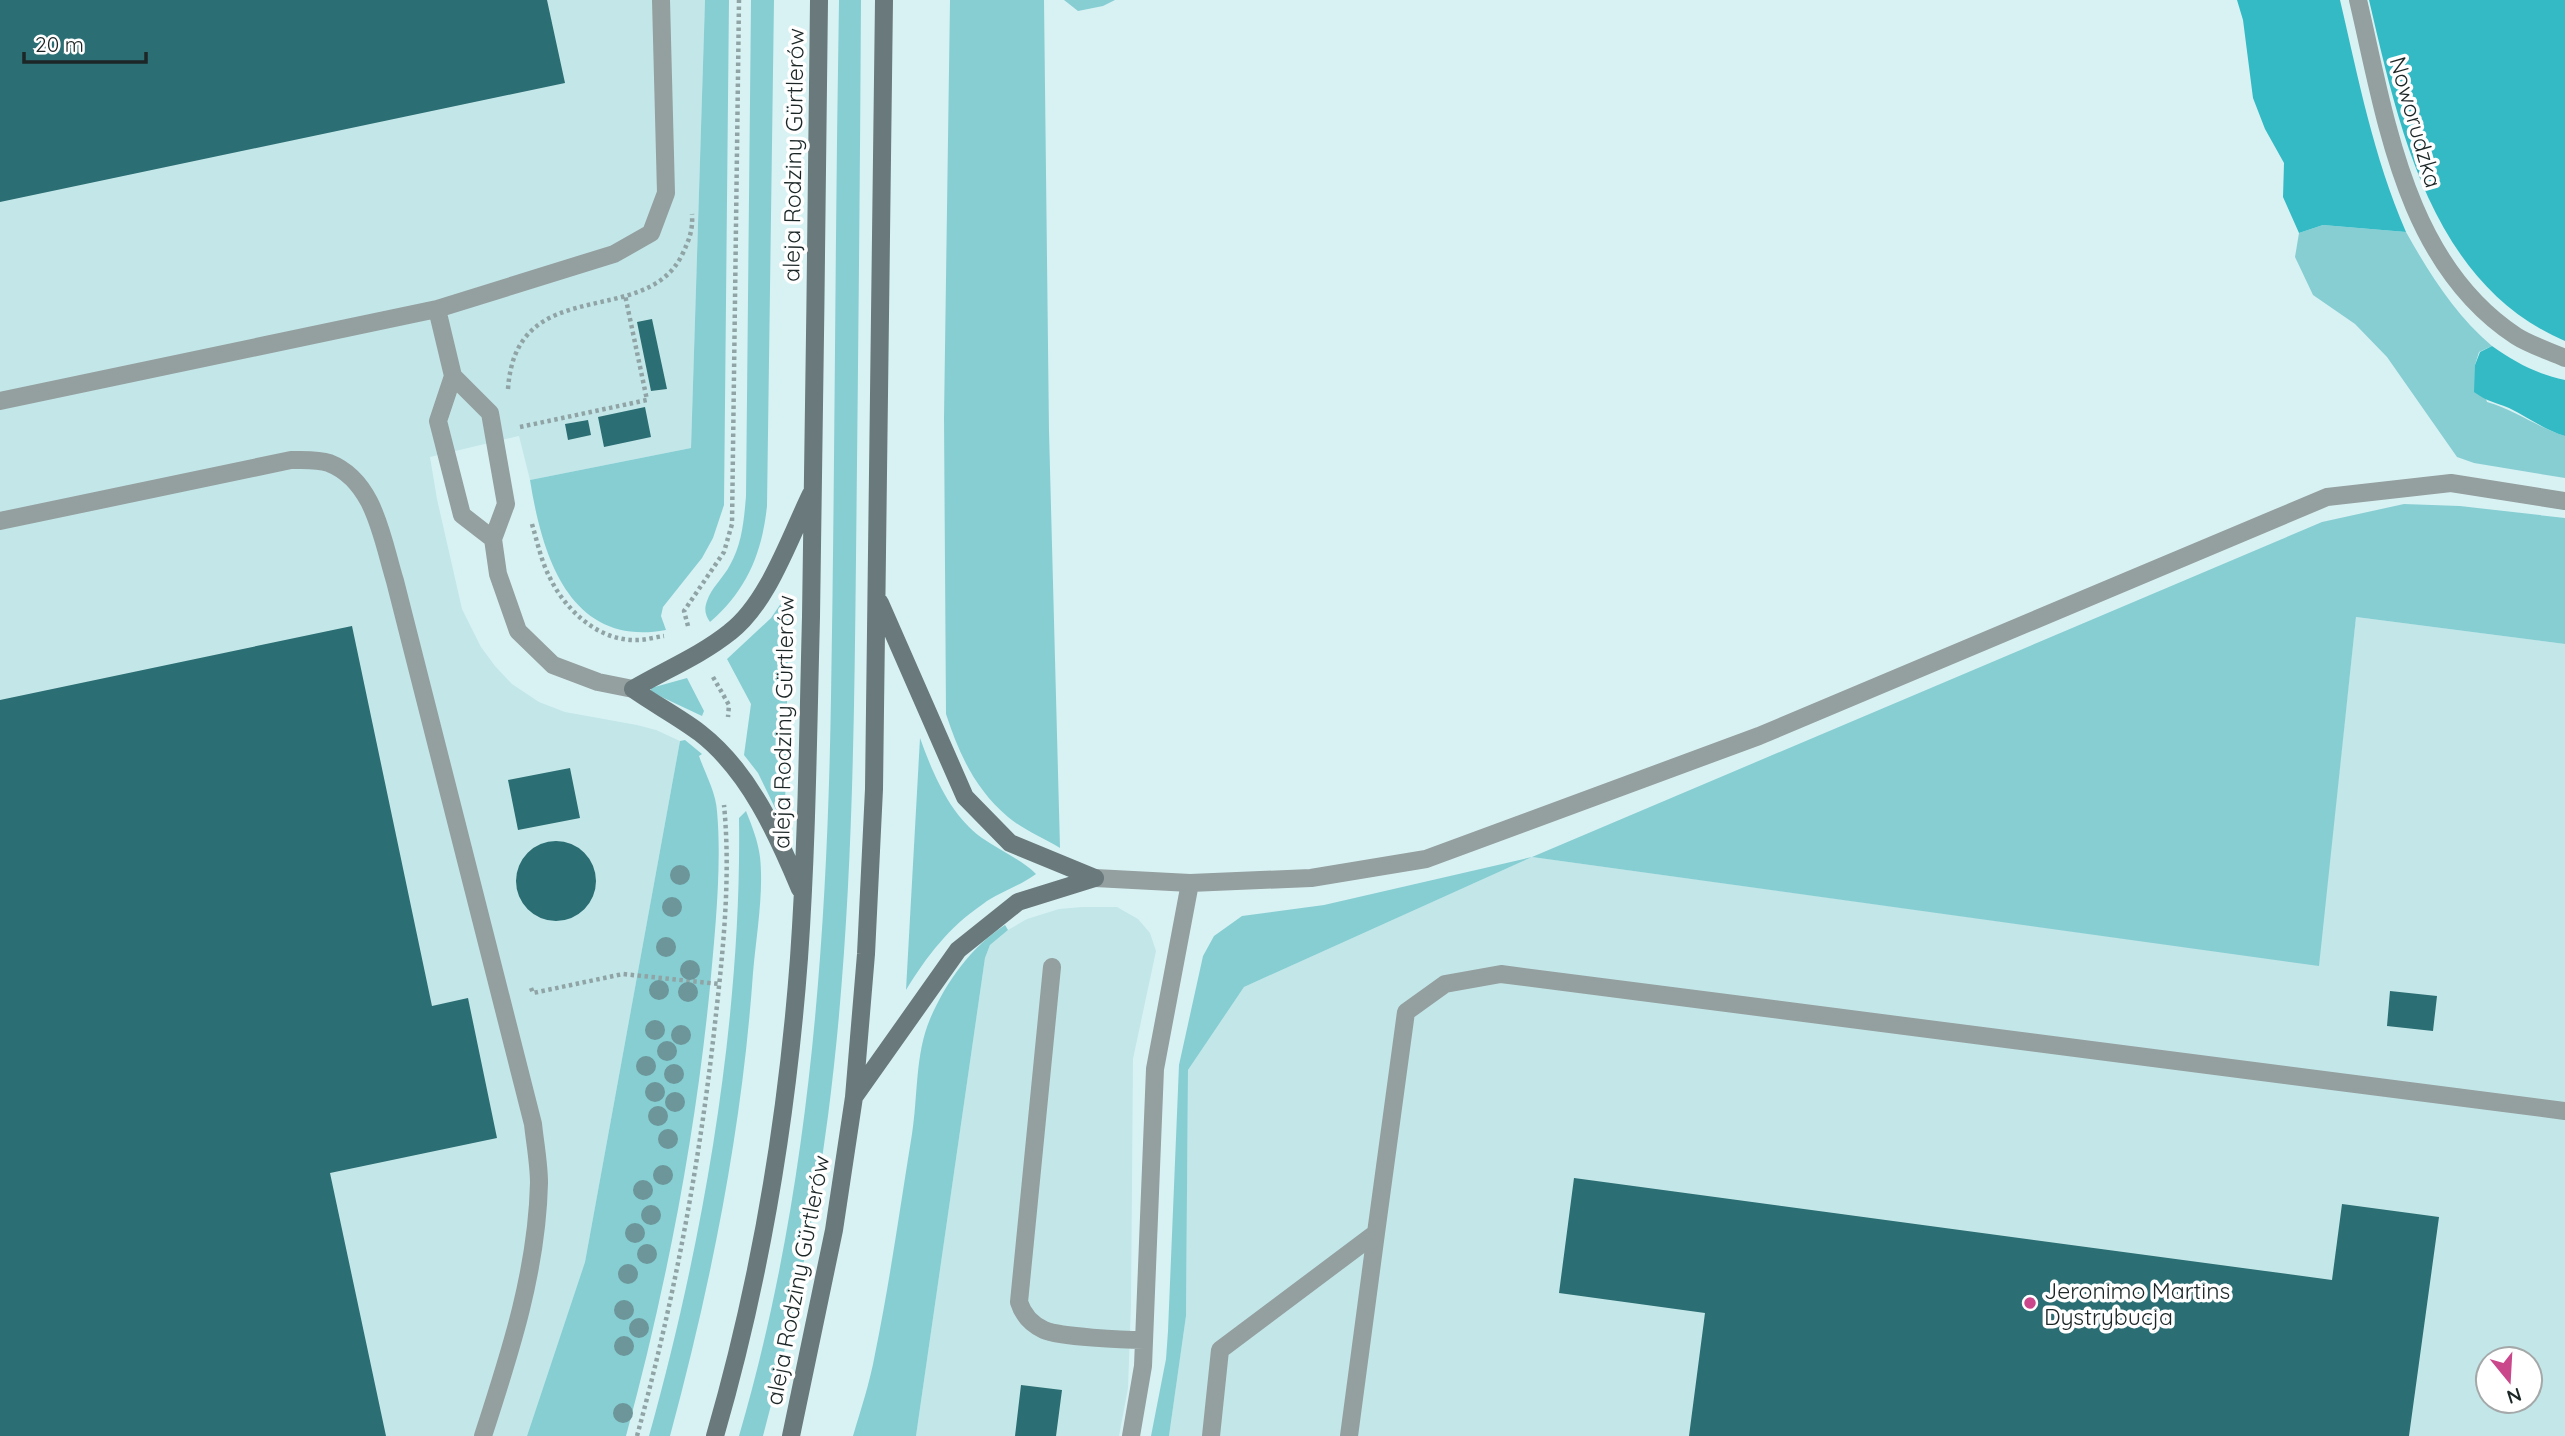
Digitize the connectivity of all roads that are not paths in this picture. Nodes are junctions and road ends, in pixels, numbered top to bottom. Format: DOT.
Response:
graph roads {
  1 [pos="661,0"];
  2 [pos="819,0"];
  3 [pos="884,0"];
  4 [pos="2358,0"];
  5 [pos="438,309"];
  6 [pos="2565,358"];
  7 [pos="453,376"];
  8 [pos="0,401"];
  9 [pos="813,490"];
  10 [pos="2565,501"];
  11 [pos="0,521"];
  12 [pos="494,539"];
  13 [pos="878,599"];
  14 [pos="632,689"];
  15 [pos="1095,878"];
  16 [pos="1190,883"];
  17 [pos="803,896"];
  18 [pos="1052,967"];
  19 [pos="855,1097"];
  20 [pos="2565,1111"];
  21 [pos="1376,1233"];
  22 [pos="1144,1340"];
  23 [pos="483,1436"];
  24 [pos="715,1436"];
  25 [pos="790,1436"];
  26 [pos="1131,1436"];
  27 [pos="1211,1436"];
  28 [pos="1349,1436"];
  1 -- 5 [label="lane"];
  2 -- 9 [label="main road, aleja Rodziny Gürtlerów"];
  3 -- 13 [label="main road, aleja Rodziny Gürtlerów"];
  4 -- 6 [label="lane, Noworudzka"];
  5 -- 7 [label="lane"];
  5 -- 8 [label="lane"];
  7 -- 12 [label="lane"];
  7 -- 12 [label="lane"];
  9 -- 14 [label="main road"];
  9 -- 17 [label="main road, aleja Rodziny Gürtlerów"];
  10 -- 16 [label="lane"];
  11 -- 23 [label="lane"];
  12 -- 14 [label="lane"];
  13 -- 15 [label="main road"];
  13 -- 19 [label="main road, aleja Rodziny Gürtlerów"];
  14 -- 17 [label="main road"];
  15 -- 16 [label="lane"];
  15 -- 19 [label="main road"];
  16 -- 22 [label="lane"];
  17 -- 24 [label="main road, aleja Rodziny Gürtlerów"];
  18 -- 22 [label="lane"];
  19 -- 25 [label="main road, aleja Rodziny Gürtlerów"];
  20 -- 21 [label="lane"];
  21 -- 27 [label="lane"];
  21 -- 28 [label="lane"];
  22 -- 26 [label="lane"];
}
